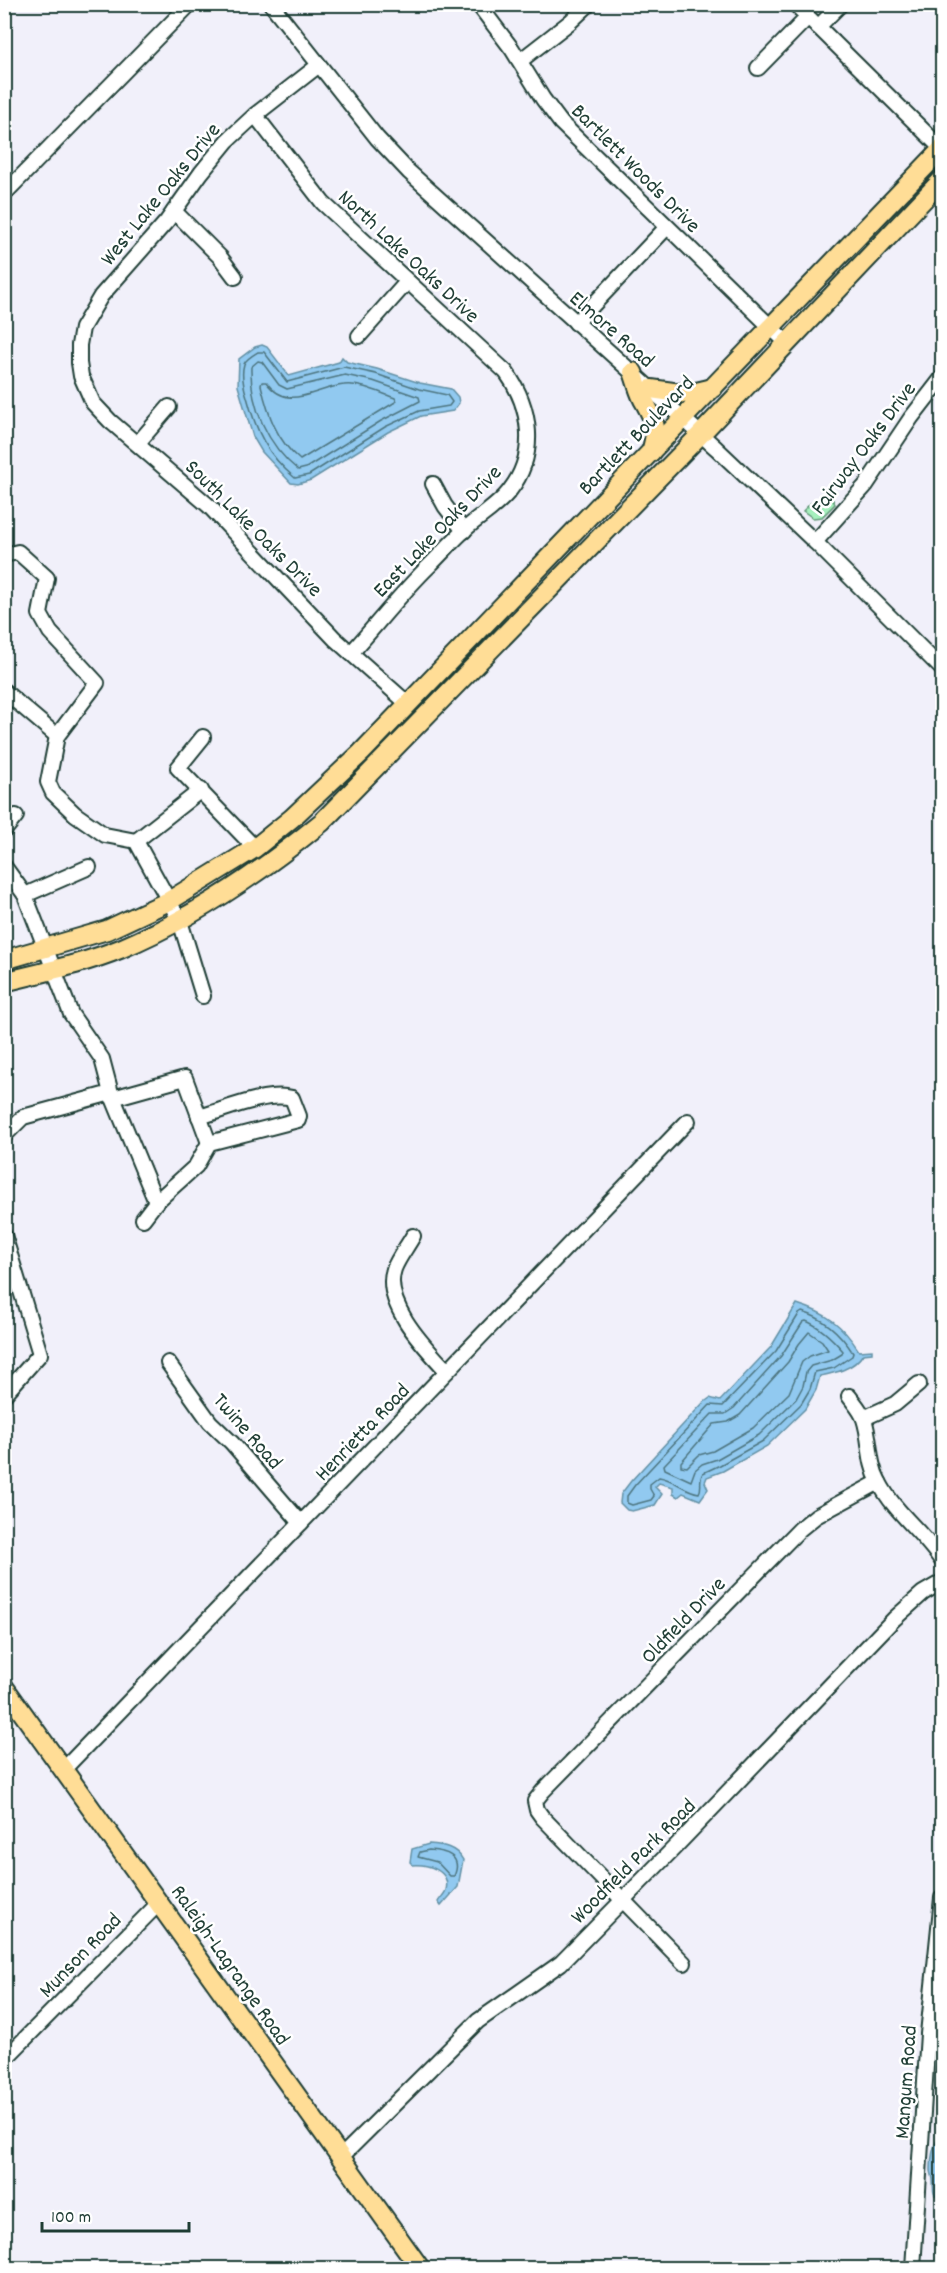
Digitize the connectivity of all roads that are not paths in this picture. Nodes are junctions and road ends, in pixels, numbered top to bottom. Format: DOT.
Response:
graph roads {
  1 [pos="190,4"];
  2 [pos="271,4"];
  3 [pos="478,4"];
  4 [pos="795,4"];
  5 [pos="841,4"];
  6 [pos="587,6"];
  7 [pos="813,22"];
  8 [pos="520,60"];
  9 [pos="319,65"];
  10 [pos="758,68"];
  11 [pos="255,115"];
  12 [pos="942,149"];
  13 [pos="942,180"];
  14 [pos="4,194"];
  15 [pos="174,211"];
  16 [pos="668,227"];
  17 [pos="235,277"];
  18 [pos="406,282"];
  19 [pos="576,324"];
  20 [pos="771,328"];
  21 [pos="359,336"];
  22 [pos="787,343"];
  23 [pos="633,372"];
  24 [pos="81,376"];
  25 [pos="942,378"];
  26 [pos="712,388"];
  27 [pos="651,389"];
  28 [pos="169,407"];
  29 [pos="682,419"];
  30 [pos="529,427"];
  31 [pos="699,435"];
  32 [pos="138,443"];
  33 [pos="651,452"];
  34 [pos="433,483"];
  35 [pos="464,531"];
  36 [pos="815,542"];
  37 [pos="4,555"];
  38 [pos="522,585"];
  39 [pos="537,600"];
  40 [pos="351,653"];
  41 [pos="942,669"];
  42 [pos="4,691"];
  43 [pos="406,704"];
  44 [pos="57,736"];
  45 [pos="203,737"];
  46 [pos="201,790"];
  47 [pos="305,806"];
  48 [pos="16,816"];
  49 [pos="322,822"];
  50 [pos="4,831"];
  51 [pos="136,842"];
  52 [pos="255,848"];
  53 [pos="4,867"];
  54 [pos="89,867"];
  55 [pos="25,895"];
  56 [pos="174,911"];
  57 [pos="50,958"];
  58 [pos="4,960"];
  59 [pos="4,982"];
  60 [pos="203,996"];
  61 [pos="112,1096"];
  62 [pos="199,1117"];
  63 [pos="687,1121"];
  64 [pos="4,1136"];
  65 [pos="210,1143"];
  66 [pos="156,1202"];
  67 [pos="143,1219"];
  68 [pos="4,1235"];
  69 [pos="413,1236"];
  70 [pos="168,1363"];
  71 [pos="447,1371"];
  72 [pos="919,1384"];
  73 [pos="4,1395"];
  74 [pos="849,1396"];
  75 [pos="864,1418"];
  76 [pos="879,1482"];
  77 [pos="301,1522"];
  78 [pos="942,1561"];
  79 [pos="942,1582"];
  80 [pos="4,1687"];
  81 [pos="64,1769"];
  82 [pos="942,1898"];
  83 [pos="622,1900"];
  84 [pos="159,1903"];
  85 [pos="684,1964"];
  86 [pos="4,2060"];
  87 [pos="341,2157"];
  88 [pos="420,2268"];
  89 [pos="913,2268"];
  1 -- 14 [label="street"];
  2 -- 9 [label="street, Elmore Road"];
  3 -- 8 [label="street, Bartlett Woods Drive"];
  4 -- 7 [label="street"];
  5 -- 7 [label="street"];
  6 -- 8 [label="street"];
  7 -- 10 [label="street"];
  7 -- 12 [label="street"];
  8 -- 16 [label="street, Bartlett Woods Drive"];
  9 -- 11 [label="street, West Lake Oaks Drive"];
  9 -- 19 [label="street, Elmore Road"];
  11 -- 15 [label="street, West Lake Oaks Drive"];
  11 -- 18 [label="street, North Lake Oaks Drive"];
  12 -- 20 [label="main road, Bartlett Boulevard"];
  13 -- 22 [label="main road, Bartlett Boulevard"];
  15 -- 17 [label="street"];
  15 -- 24 [label="street, West Lake Oaks Drive"];
  16 -- 19 [label="street"];
  16 -- 20 [label="street, Bartlett Woods Drive"];
  18 -- 21 [label="street"];
  18 -- 30 [label="street, North Lake Oaks Drive"];
  19 -- 23 [label="street, Elmore Road"];
  20 -- 22 [label="street, Bartlett Woods Drive"];
  20 -- 26 [label="main road, Bartlett Boulevard"];
  22 -- 31 [label="main road, Bartlett Boulevard"];
  23 -- 27 [label="street, Elmore Road"];
  23 -- 33 [label="main road"];
  24 -- 32 [label="street, South Lake Oaks Drive"];
  25 -- 36 [label="street, Fairway Oaks Drive"];
  26 -- 27 [label="main road"];
  26 -- 29 [label="main road, Bartlett Boulevard"];
  27 -- 29 [label="street, Elmore Road"];
  28 -- 32 [label="street"];
  29 -- 31 [label="street, Elmore Road"];
  29 -- 33 [label="main road, Bartlett Boulevard"];
  30 -- 35 [label="street, East Lake Oaks Drive"];
  31 -- 36 [label="street, Elmore Road"];
  31 -- 39 [label="main road, Bartlett Boulevard"];
  32 -- 40 [label="street, South Lake Oaks Drive"];
  33 -- 38 [label="main road, Bartlett Boulevard"];
  34 -- 35 [label="street"];
  35 -- 40 [label="street, East Lake Oaks Drive"];
  36 -- 41 [label="street, Elmore Road"];
  37 -- 44 [label="street"];
  38 -- 39 [label="main road"];
  38 -- 43 [label="main road, Bartlett Boulevard"];
  39 -- 49 [label="main road, Bartlett Boulevard"];
  40 -- 43 [label="street, South Lake Oaks Drive"];
  42 -- 44 [label="street"];
  43 -- 47 [label="main road, Bartlett Boulevard"];
  44 -- 51 [label="street"];
  45 -- 46 [label="street"];
  46 -- 51 [label="street"];
  46 -- 52 [label="street"];
  47 -- 49 [label="main road"];
  47 -- 52 [label="main road, Bartlett Boulevard"];
  48 -- 50 [label="street"];
  49 -- 56 [label="main road, Bartlett Boulevard"];
  51 -- 56 [label="street"];
  52 -- 56 [label="main road, Bartlett Boulevard"];
  53 -- 55 [label="street"];
  54 -- 55 [label="street"];
  55 -- 57 [label="street"];
  56 -- 57 [label="main road"];
  56 -- 60 [label="street"];
  57 -- 58 [label="main road"];
  57 -- 59 [label="main road"];
  57 -- 61 [label="street"];
  61 -- 62 [label="street"];
  61 -- 64 [label="street"];
  61 -- 66 [label="street"];
  62 -- 65 [label="street"];
  62 -- 65 [label="street"];
  63 -- 71 [label="street, Henrietta Road"];
  65 -- 66 [label="street"];
  66 -- 67 [label="street"];
  68 -- 73 [label="street"];
  69 -- 71 [label="street"];
  70 -- 77 [label="street, Twine Road"];
  71 -- 77 [label="street, Henrietta Road"];
  72 -- 75 [label="street"];
  74 -- 75 [label="street"];
  75 -- 76 [label="street"];
  76 -- 78 [label="street"];
  76 -- 83 [label="street, Oldfield Drive"];
  77 -- 81 [label="street, Henrietta Road"];
  79 -- 83 [label="street, Woodfield Park Road"];
  80 -- 81 [label="main road, Raleigh-Lagrange Road"];
  81 -- 84 [label="main road, Raleigh-Lagrange Road"];
  82 -- 89 [label="street, Mangum Road"];
  83 -- 85 [label="street"];
  83 -- 87 [label="street, Woodfield Park Road"];
  84 -- 86 [label="street, Munson Road"];
  84 -- 87 [label="main road, Raleigh-Lagrange Road"];
  87 -- 88 [label="main road, Raleigh-Lagrange Road"];
}
